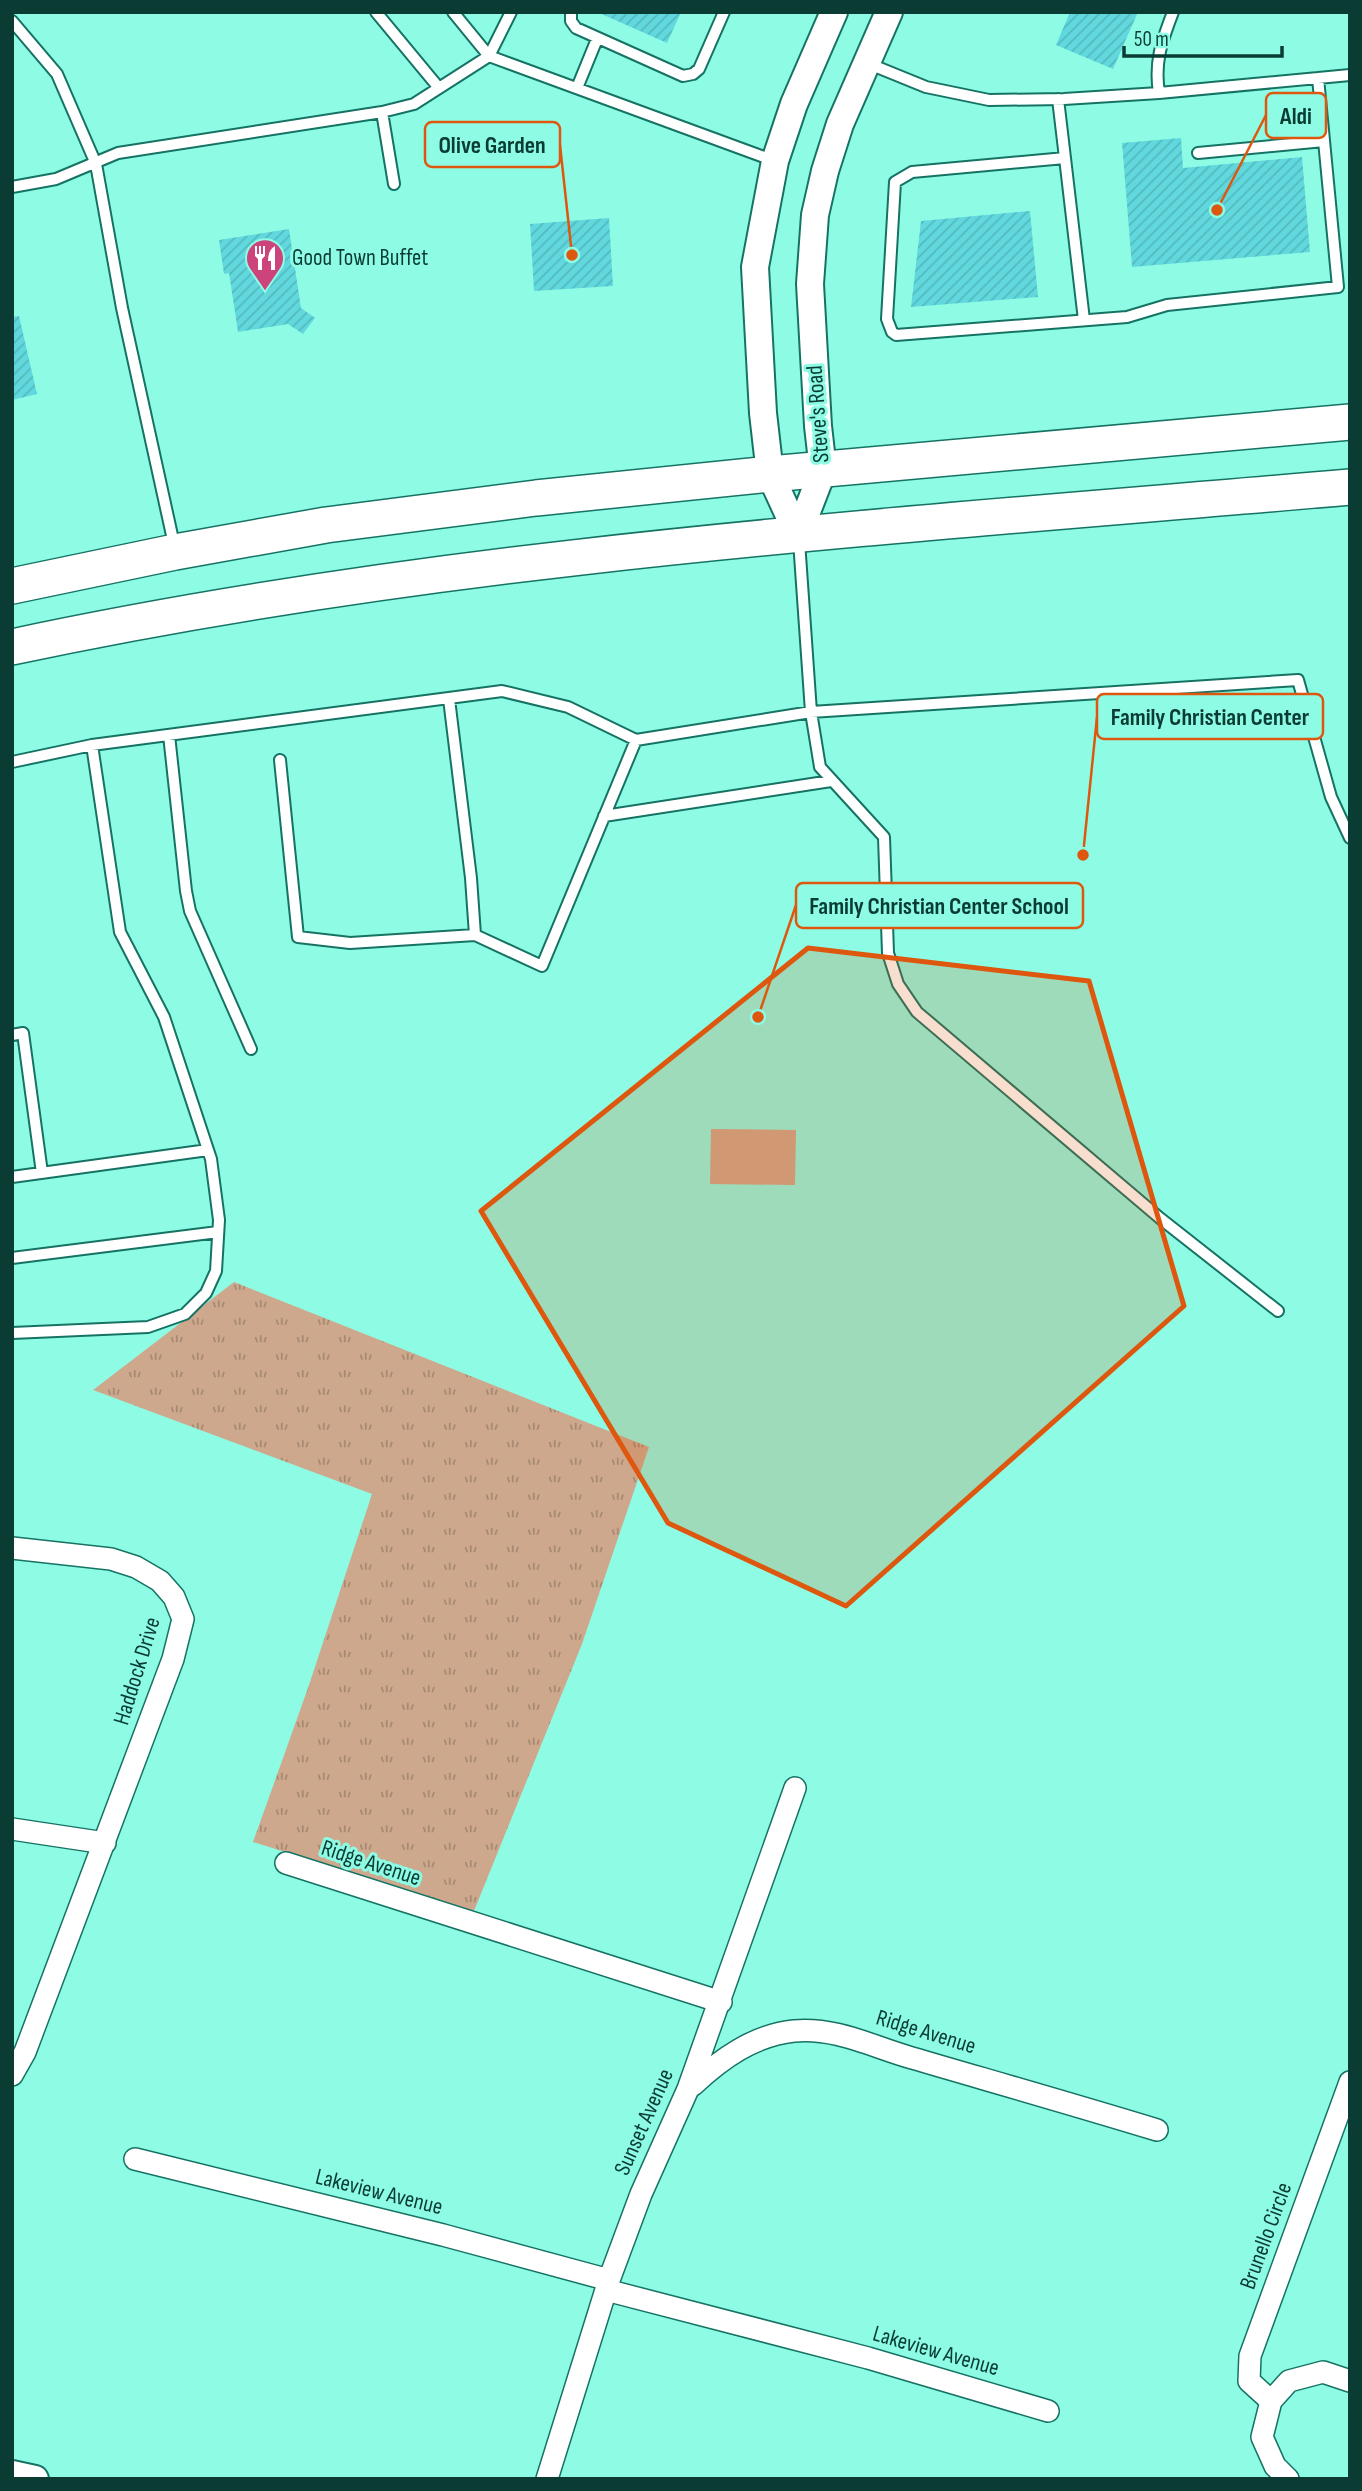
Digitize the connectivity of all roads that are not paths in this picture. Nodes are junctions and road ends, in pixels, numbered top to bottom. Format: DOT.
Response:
graph roads {
  1 [pos="376,12"];
  2 [pos="453,12"];
  3 [pos="510,12"];
  4 [pos="571,12"];
  5 [pos="724,12"];
  6 [pos="834,12"];
  7 [pos="889,12"];
  8 [pos="1173,12"];
  9 [pos="12,21"];
  10 [pos="597,39"];
  11 [pos="489,56"];
  12 [pos="867,63"];
  13 [pos="1350,75"];
  14 [pos="1318,78"];
  15 [pos="439,88"];
  16 [pos="577,88"];
  17 [pos="1159,93"];
  18 [pos="1058,99"];
  19 [pos="382,112"];
  20 [pos="1324,141"];
  21 [pos="1198,153"];
  22 [pos="1065,158"];
  23 [pos="775,161"];
  24 [pos="96,164"];
  25 [pos="394,184"];
  26 [pos="12,187"];
  27 [pos="1084,320"];
  28 [pos="1350,422"];
  29 [pos="823,470"];
  30 [pos="770,474"];
  31 [pos="1350,487"];
  32 [pos="798,535"];
  33 [pos="175,552"];
  34 [pos="121,563"];
  35 [pos="12,586"];
  36 [pos="12,608"];
  37 [pos="12,648"];
  38 [pos="449,699"];
  39 [pos="811,712"];
  40 [pos="169,735"];
  41 [pos="636,740"];
  42 [pos="92,745"];
  43 [pos="280,760"];
  44 [pos="12,762"];
  45 [pos="831,781"];
  46 [pos="604,816"];
  47 [pos="1350,838"];
  48 [pos="475,935"];
  49 [pos="12,1035"];
  50 [pos="251,1049"];
  51 [pos="208,1150"];
  52 [pos="43,1173"];
  53 [pos="12,1177"];
  54 [pos="218,1232"];
  55 [pos="12,1258"];
  56 [pos="1278,1311"];
  57 [pos="12,1333"];
  58 [pos="12,1548"];
  59 [pos="795,1788"];
  60 [pos="12,1829"];
  61 [pos="105,1843"];
  62 [pos="286,1863"];
  63 [pos="721,2002"];
  64 [pos="12,2075"];
  65 [pos="1350,2082"];
  66 [pos="688,2089"];
  67 [pos="1157,2130"];
  68 [pos="135,2160"];
  69 [pos="608,2285"];
  70 [pos="1350,2381"];
  71 [pos="1271,2401"];
  72 [pos="1048,2411"];
  73 [pos="12,2474"];
  74 [pos="35,2479"];
  75 [pos="547,2479"];
  76 [pos="1287,2479"];
  1 -- 15 [label="lane"];
  2 -- 11 [label="lane"];
  3 -- 11 [label="lane"];
  4 -- 10 [label="lane"];
  5 -- 10 [label="lane"];
  6 -- 23 [label="street"];
  7 -- 12 [label="street, Steve's Road"];
  8 -- 17 [label="lane"];
  9 -- 24 [label="lane"];
  10 -- 16 [label="lane"];
  11 -- 15 [label="lane"];
  11 -- 16 [label="lane"];
  12 -- 18 [label="lane"];
  12 -- 29 [label="street, Steve's Road"];
  13 -- 14 [label="lane"];
  14 -- 17 [label="lane"];
  14 -- 20 [label="lane"];
  15 -- 19 [label="lane"];
  16 -- 23 [label="lane"];
  17 -- 18 [label="lane"];
  18 -- 22 [label="lane"];
  19 -- 24 [label="lane"];
  19 -- 25 [label="lane"];
  20 -- 21 [label="lane"];
  20 -- 27 [label="lane"];
  22 -- 27 [label="lane"];
  22 -- 27 [label="lane"];
  23 -- 30 [label="street"];
  24 -- 26 [label="lane"];
  24 -- 33 [label="lane"];
  28 -- 29 [label="highway"];
  29 -- 30 [label="highway"];
  29 -- 32 [label="street, Steve's Road"];
  30 -- 32 [label="street"];
  30 -- 33 [label="highway"];
  31 -- 32 [label="highway"];
  32 -- 37 [label="highway"];
  32 -- 39 [label="lane"];
  33 -- 34 [label="highway"];
  34 -- 35 [label="highway"];
  34 -- 36 [label="highway"];
  38 -- 40 [label="lane"];
  38 -- 41 [label="lane"];
  38 -- 48 [label="lane"];
  39 -- 41 [label="lane"];
  39 -- 45 [label="lane"];
  39 -- 47 [label="lane"];
  40 -- 42 [label="lane"];
  40 -- 50 [label="lane"];
  41 -- 46 [label="lane"];
  42 -- 44 [label="lane"];
  42 -- 51 [label="lane"];
  43 -- 48 [label="lane"];
  45 -- 46 [label="lane"];
  45 -- 56 [label="lane"];
  46 -- 48 [label="lane"];
  49 -- 52 [label="lane"];
  51 -- 52 [label="lane"];
  51 -- 54 [label="lane"];
  52 -- 53 [label="lane"];
  54 -- 55 [label="lane"];
  54 -- 57 [label="lane"];
  58 -- 61 [label="street, Haddock Drive"];
  59 -- 63 [label="street, Sunset Avenue"];
  60 -- 61 [label="street"];
  61 -- 64 [label="street, Haddock Drive"];
  62 -- 63 [label="street, Ridge Avenue"];
  63 -- 66 [label="street, Sunset Avenue"];
  65 -- 71 [label="street, Brunello Circle"];
  66 -- 67 [label="street, Ridge Avenue"];
  66 -- 69 [label="street, Sunset Avenue"];
  68 -- 69 [label="street, Lakeview Avenue"];
  69 -- 72 [label="street, Lakeview Avenue"];
  69 -- 75 [label="street, Sunset Avenue"];
  70 -- 71 [label="street"];
  71 -- 76 [label="street"];
  73 -- 74 [label="street"];
}
